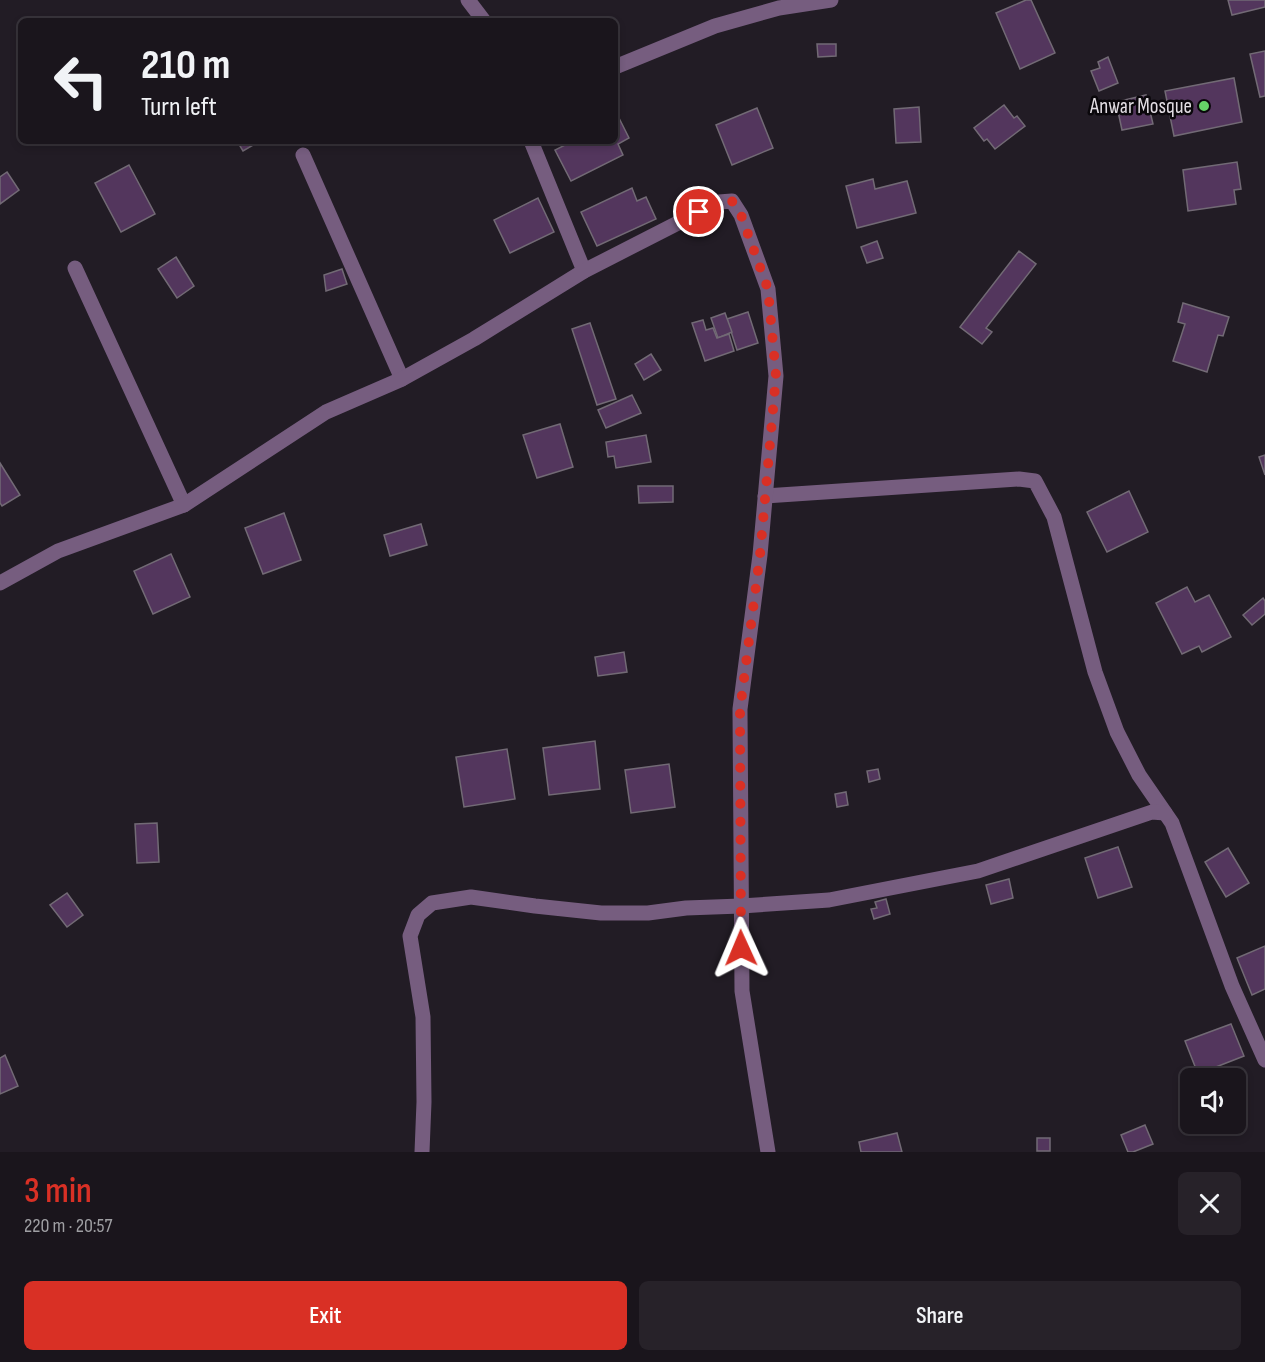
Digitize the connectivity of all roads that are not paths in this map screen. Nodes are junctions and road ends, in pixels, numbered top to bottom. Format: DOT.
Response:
graph roads {
  1 [pos="468,0"];
  2 [pos="831,0"];
  3 [pos="482,18"];
  4 [pos="618,67"];
  5 [pos="532,144"];
  6 [pos="303,155"];
  7 [pos="75,268"];
  8 [pos="584,271"];
  9 [pos="402,379"];
  10 [pos="765,496"];
  11 [pos="184,506"];
  12 [pos="0,583"];
  13 [pos="1165,813"];
  14 [pos="741,906"];
  15 [pos="1265,1060"];
  16 [pos="422,1152"];
  17 [pos="768,1152"];
  1 -- 3 [label="street"];
  2 -- 4 [label="street"];
  5 -- 8 [label="street"];
  6 -- 9 [label="street"];
  7 -- 11 [label="street"];
  8 -- 9 [label="street"];
  8 -- 10 [label="street"];
  9 -- 11 [label="street"];
  10 -- 13 [label="street"];
  10 -- 14 [label="street"];
  11 -- 12 [label="street"];
  13 -- 14 [label="street"];
  13 -- 15 [label="street"];
  14 -- 16 [label="street"];
  14 -- 17 [label="street"];
}
